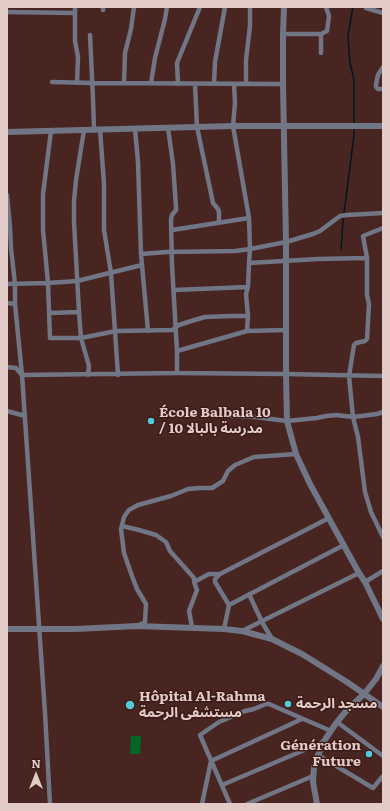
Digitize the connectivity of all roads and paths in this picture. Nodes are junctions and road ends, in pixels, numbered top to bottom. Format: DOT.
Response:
graph roads {
  1 [pos="75,7"];
  2 [pos="134,7"];
  3 [pos="167,7"];
  4 [pos="200,7"];
  5 [pos="225,7"];
  6 [pos="250,7"];
  7 [pos="284,7"];
  8 [pos="326,7"];
  9 [pos="366,7"];
  10 [pos="45,10"];
  11 [pos="7,12"];
  12 [pos="75,13"];
  13 [pos="383,13"];
  14 [pos="283,34"];
  15 [pos="321,34"];
  16 [pos="90,35"];
  17 [pos="321,53"];
  18 [pos="383,67"];
  19 [pos="52,82"];
  20 [pos="78,83"];
  21 [pos="124,83"];
  22 [pos="151,83"];
  23 [pos="92,84"];
  24 [pos="178,84"];
  25 [pos="195,84"];
  26 [pos="214,84"];
  27 [pos="234,84"];
  28 [pos="246,84"];
  29 [pos="283,84"];
  30 [pos="383,89"];
  31 [pos="233,126"];
  32 [pos="284,126"];
  33 [pos="383,126"];
  34 [pos="197,127"];
  35 [pos="168,128"];
  36 [pos="97,129"];
  37 [pos="135,129"];
  38 [pos="84,130"];
  39 [pos="51,131"];
  40 [pos="7,132"];
  41 [pos="7,195"];
  42 [pos="383,213"];
  43 [pos="249,218"];
  44 [pos="219,223"];
  45 [pos="8,226"];
  46 [pos="383,228"];
  47 [pos="172,230"];
  48 [pos="286,242"];
  49 [pos="9,249"];
  50 [pos="250,249"];
  51 [pos="172,252"];
  52 [pos="141,254"];
  53 [pos="367,258"];
  54 [pos="286,261"];
  55 [pos="249,262"];
  56 [pos="142,265"];
  57 [pos="112,273"];
  58 [pos="78,281"];
  59 [pos="7,284"];
  60 [pos="15,284"];
  61 [pos="48,284"];
  62 [pos="248,287"];
  63 [pos="174,290"];
  64 [pos="7,303"];
  65 [pos="15,304"];
  66 [pos="79,312"];
  67 [pos="49,313"];
  68 [pos="248,316"];
  69 [pos="176,328"];
  70 [pos="286,330"];
  71 [pos="148,331"];
  72 [pos="248,331"];
  73 [pos="116,332"];
  74 [pos="81,338"];
  75 [pos="177,351"];
  76 [pos="7,367"];
  77 [pos="177,373"];
  78 [pos="88,374"];
  79 [pos="118,374"];
  80 [pos="286,374"];
  81 [pos="22,375"];
  82 [pos="349,376"];
  83 [pos="383,376"];
  84 [pos="7,411"];
  85 [pos="383,412"];
  86 [pos="25,416"];
  87 [pos="212,416"];
  88 [pos="353,417"];
  89 [pos="287,421"];
  90 [pos="296,454"];
  91 [pos="329,518"];
  92 [pos="122,526"];
  93 [pos="383,537"];
  94 [pos="344,545"];
  95 [pos="383,571"];
  96 [pos="359,573"];
  97 [pos="220,574"];
  98 [pos="194,582"];
  99 [pos="365,582"];
  100 [pos="249,594"];
  101 [pos="229,605"];
  102 [pos="383,619"];
  103 [pos="262,622"];
  104 [pos="137,626"];
  105 [pos="192,627"];
  106 [pos="7,629"];
  107 [pos="40,629"];
  108 [pos="224,629"];
  109 [pos="242,632"];
  110 [pos="272,639"];
  111 [pos="383,666"];
  112 [pos="364,694"];
  113 [pos="383,707"];
  114 [pos="302,719"];
  115 [pos="337,722"];
  116 [pos="331,731"];
  117 [pos="326,738"];
  118 [pos="318,755"];
  119 [pos="383,756"];
  120 [pos="211,760"];
  121 [pos="313,776"];
  122 [pos="383,776"];
  123 [pos="222,785"];
  124 [pos="50,804"];
  125 [pos="202,804"];
  126 [pos="230,804"];
  127 [pos="247,804"];
  128 [pos="317,804"];
  1 -- 12 [label="street"];
  2 -- 21 [label="street"];
  3 -- 22 [label="street"];
  4 -- 24 [label="street"];
  5 -- 26 [label="street"];
  6 -- 28 [label="street"];
  7 -- 14 [label="street"];
  8 -- 15 [label="street"];
  9 -- 13 [label="street"];
  10 -- 11 [label="street"];
  10 -- 12 [label="street"];
  12 -- 20 [label="street"];
  14 -- 15 [label="street"];
  14 -- 29 [label="street"];
  15 -- 17 [label="street"];
  16 -- 23 [label="street"];
  18 -- 30 [label="street"];
  19 -- 20 [label="street"];
  20 -- 23 [label="street"];
  21 -- 22 [label="street"];
  21 -- 23 [label="street"];
  22 -- 24 [label="street"];
  23 -- 36 [label="street"];
  24 -- 25 [label="street"];
  25 -- 26 [label="street"];
  25 -- 34 [label="street"];
  26 -- 27 [label="street"];
  27 -- 28 [label="street"];
  27 -- 31 [label="street"];
  28 -- 29 [label="street"];
  29 -- 32 [label="street"];
  31 -- 32 [label="street"];
  31 -- 34 [label="street"];
  31 -- 43 [label="street"];
  32 -- 33 [label="street"];
  32 -- 48 [label="street"];
  34 -- 35 [label="street"];
  34 -- 44 [label="street"];
  35 -- 37 [label="street"];
  35 -- 47 [label="street"];
  36 -- 37 [label="street"];
  36 -- 38 [label="street"];
  36 -- 57 [label="street"];
  37 -- 52 [label="street"];
  38 -- 39 [label="street"];
  38 -- 58 [label="street"];
  39 -- 40 [label="street"];
  39 -- 61 [label="street"];
  41 -- 45 [label="street"];
  42 -- 48 [label="street"];
  43 -- 44 [label="street"];
  43 -- 50 [label="street"];
  44 -- 47 [label="street"];
  45 -- 49 [label="street"];
  46 -- 53 [label="street"];
  47 -- 51 [label="street"];
  48 -- 50 [label="street"];
  48 -- 54 [label="street"];
  49 -- 60 [label="street"];
  50 -- 51 [label="street"];
  50 -- 55 [label="street"];
  51 -- 52 [label="street"];
  51 -- 63 [label="street"];
  52 -- 56 [label="street"];
  53 -- 54 [label="street"];
  53 -- 82 [label="street"];
  54 -- 55 [label="street"];
  54 -- 70 [label="street"];
  55 -- 62 [label="street"];
  56 -- 57 [label="street"];
  56 -- 71 [label="street"];
  57 -- 58 [label="street"];
  57 -- 73 [label="street"];
  58 -- 61 [label="street"];
  58 -- 66 [label="street"];
  59 -- 60 [label="street"];
  60 -- 61 [label="street"];
  60 -- 65 [label="street"];
  61 -- 67 [label="street"];
  62 -- 63 [label="street"];
  62 -- 68 [label="street"];
  63 -- 69 [label="street"];
  64 -- 65 [label="street"];
  65 -- 81 [label="street"];
  66 -- 67 [label="street"];
  66 -- 74 [label="street"];
  67 -- 74 [label="street"];
  68 -- 69 [label="street"];
  68 -- 72 [label="street"];
  69 -- 71 [label="street"];
  69 -- 75 [label="street"];
  70 -- 72 [label="street"];
  70 -- 80 [label="street"];
  71 -- 73 [label="street"];
  72 -- 75 [label="street"];
  73 -- 74 [label="street"];
  73 -- 79 [label="street"];
  74 -- 78 [label="street"];
  75 -- 77 [label="street"];
  76 -- 81 [label="street"];
  77 -- 79 [label="street"];
  77 -- 80 [label="street"];
  78 -- 79 [label="street"];
  78 -- 81 [label="street"];
  80 -- 82 [label="street"];
  80 -- 89 [label="street"];
  81 -- 86 [label="street"];
  82 -- 83 [label="street"];
  82 -- 88 [label="street"];
  84 -- 86 [label="street"];
  85 -- 88 [label="street"];
  86 -- 107 [label="street"];
  87 -- 89 [label="street"];
  88 -- 89 [label="street"];
  88 -- 93 [label="street"];
  89 -- 90 [label="street"];
  90 -- 91 [label="street"];
  90 -- 92 [label="street"];
  91 -- 94 [label="street"];
  91 -- 97 [label="street"];
  92 -- 98 [label="street"];
  92 -- 104 [label="street"];
  94 -- 96 [label="street"];
  94 -- 100 [label="street"];
  95 -- 99 [label="street"];
  96 -- 99 [label="street"];
  96 -- 103 [label="street"];
  97 -- 98 [label="street"];
  97 -- 101 [label="street"];
  98 -- 105 [label="street"];
  99 -- 102 [label="street"];
  100 -- 101 [label="street"];
  100 -- 103 [label="street"];
  101 -- 108 [label="street"];
  103 -- 109 [label="street"];
  103 -- 110 [label="street"];
  104 -- 105 [label="street"];
  104 -- 107 [label="street"];
  105 -- 108 [label="street"];
  106 -- 107 [label="street"];
  107 -- 124 [label="street"];
  108 -- 109 [label="street"];
  109 -- 110 [label="street"];
  110 -- 112 [label="street"];
  111 -- 112 [label="street"];
  112 -- 113 [label="street"];
  112 -- 115 [label="street"];
  114 -- 116 [label="street"];
  114 -- 120 [label="street"];
  114 -- 120 [label="street"];
  115 -- 116 [label="street"];
  115 -- 119 [label="street"];
  116 -- 117 [label="street"];
  117 -- 118 [label="street"];
  117 -- 123 [label="street"];
  118 -- 121 [label="street"];
  118 -- 122 [label="street"];
  120 -- 123 [label="street"];
  120 -- 125 [label="street"];
  121 -- 127 [label="street"];
  121 -- 128 [label="street"];
  123 -- 126 [label="street"];
}
